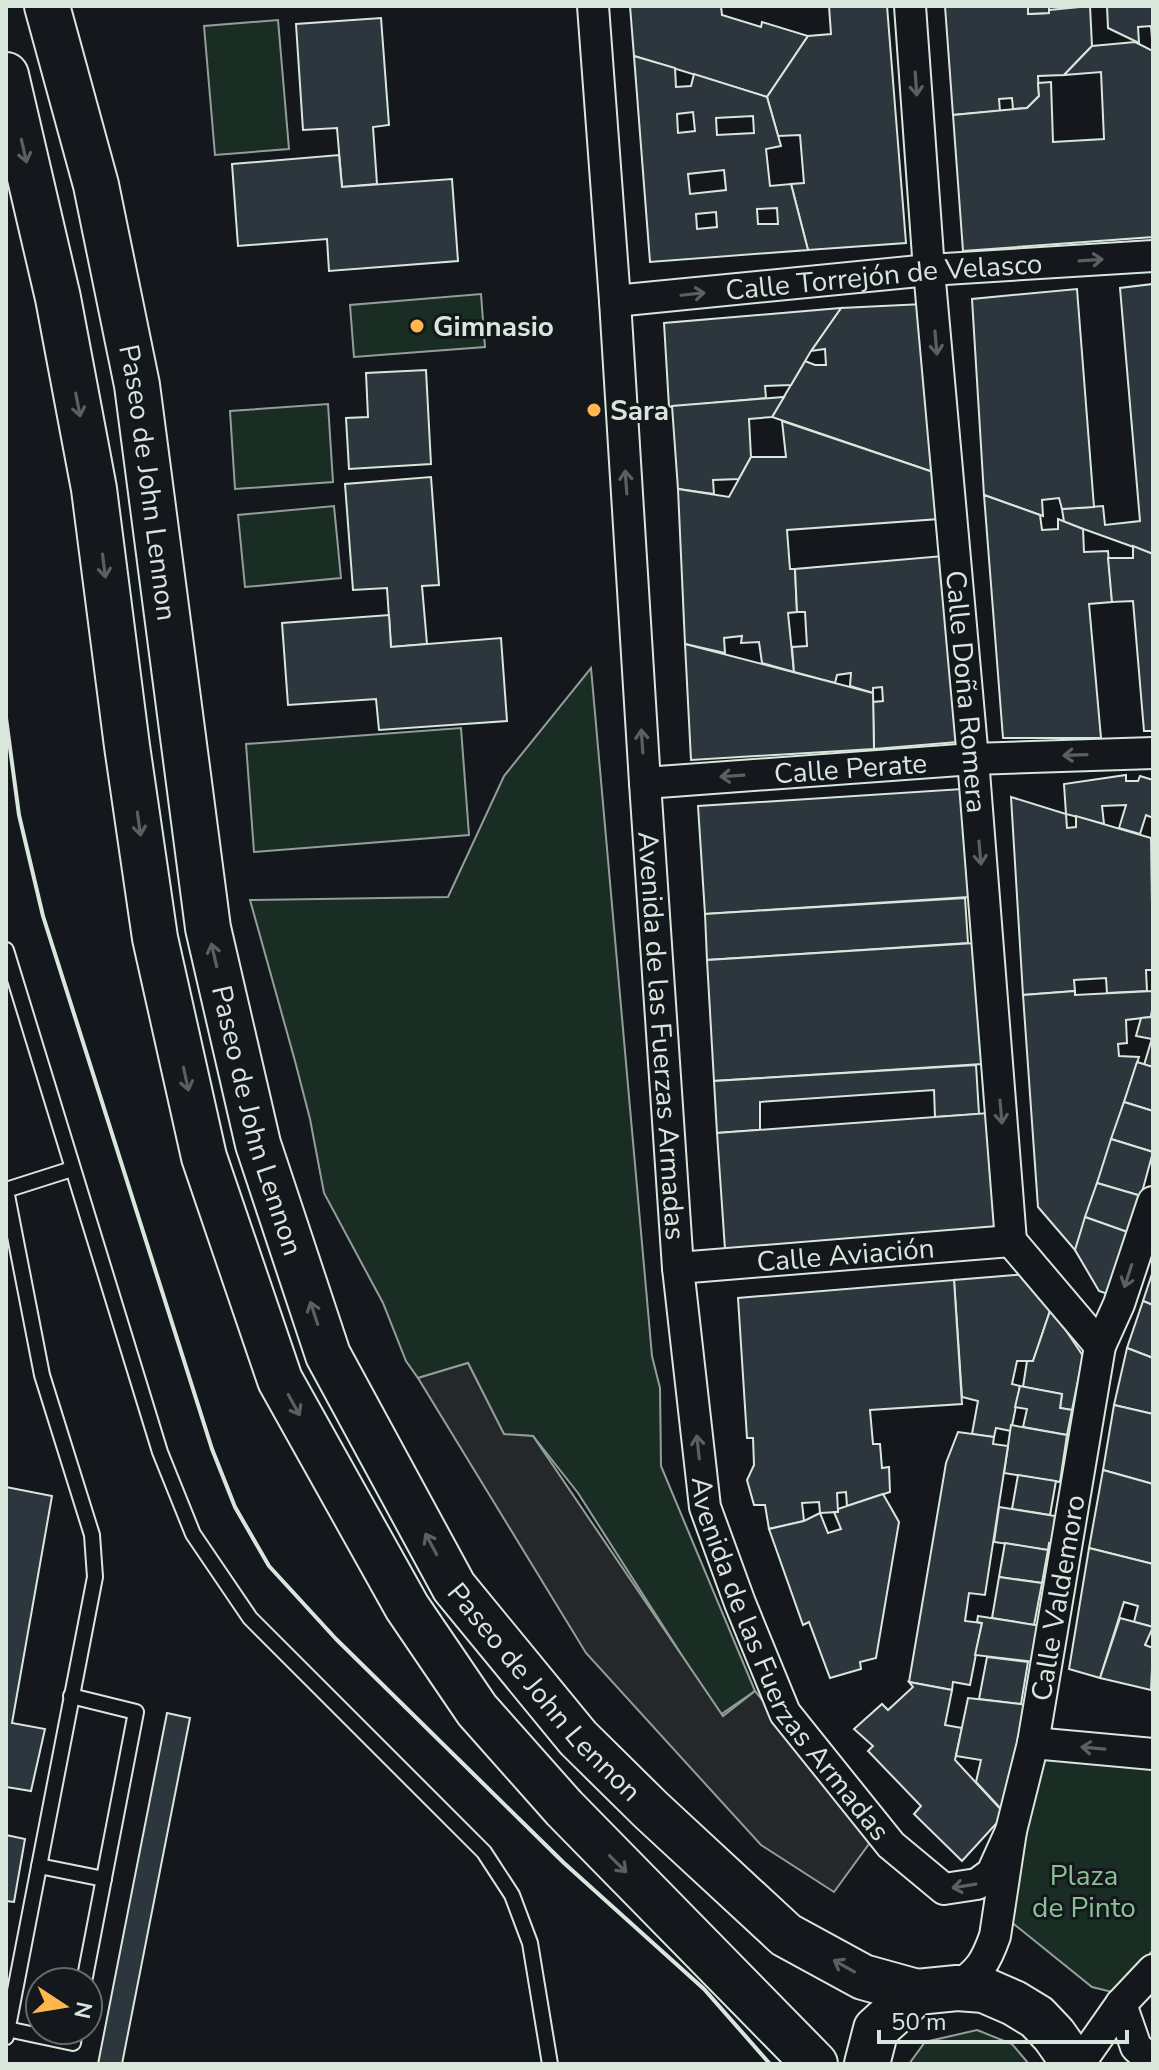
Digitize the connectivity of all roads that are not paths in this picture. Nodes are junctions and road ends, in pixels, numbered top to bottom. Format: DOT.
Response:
graph roads {
  1 [pos="47,6"];
  2 [pos="593,6"];
  3 [pos="910,6"];
  4 [pos="6,75"];
  5 [pos="1153,256"];
  6 [pos="929,270"];
  7 [pos="615,301"];
  8 [pos="1153,753"];
  9 [pos="973,759"];
  10 [pos="645,783"];
  11 [pos="6,950"];
  12 [pos="72,1169"];
  13 [pos="1153,1202"];
  14 [pos="1011,1241"];
  15 [pos="678,1268"];
  16 [pos="1100,1346"];
  17 [pos="71,1696"];
  18 [pos="1033,1743"];
  19 [pos="1153,1754"];
  20 [pos="1011,1831"];
  21 [pos="39,1866"];
  22 [pos="104,1879"];
  23 [pos="87,1966"];
  24 [pos="1153,1970"];
  25 [pos="937,1990"];
  26 [pos="1121,2004"];
  27 [pos="7,2033"];
  28 [pos="1153,2062"];
  29 [pos="550,2064"];
  30 [pos="815,2064"];
  31 [pos="867,2064"];
  32 [pos="1071,2064"];
  33 [pos="1079,2064"];
  25 -- 1 [label="highway, Paseo de John Lennon, one-way"];
  2 -- 7 [label="street, Avenida de las Fuerzas Armadas"];
  3 -- 6 [label="street, Calle Doña Romera, one-way"];
  4 -- 30 [label="highway, Paseo de John Lennon, one-way"];
  6 -- 5 [label="street, Calle Torrejón de Velasco, one-way"];
  7 -- 6 [label="street, Calle Torrejón de Velasco, one-way"];
  6 -- 9 [label="street, Calle Doña Romera, one-way"];
  10 -- 7 [label="street, Avenida de las Fuerzas Armadas, one-way"];
  8 -- 9 [label="street, Calle Perate, one-way"];
  9 -- 10 [label="street, Calle Perate, one-way"];
  9 -- 14 [label="street, Calle Doña Romera, one-way"];
  10 -- 15 [label="street, Avenida de las Fuerzas Armadas"];
  11 -- 12 [label="lane"];
  12 -- 17 [label="lane"];
  12 -- 29 [label="lane"];
  13 -- 16 [label="street, Calle Valdemoro, one-way"];
  14 -- 15 [label="street, Calle Aviación"];
  14 -- 16 [label="street"];
  20 -- 15 [label="street, Avenida de las Fuerzas Armadas, one-way"];
  16 -- 18 [label="street, Calle Valdemoro"];
  17 -- 21 [label="lane"];
  17 -- 22 [label="lane"];
  19 -- 18 [label="street, one-way"];
  18 -- 20 [label="street, Calle Valdemoro"];
  20 -- 25 [label="street, Calle Valdemoro"];
  21 -- 22 [label="lane"];
  21 -- 27 [label="lane"];
  22 -- 23 [label="lane"];
  24 -- 26 [label="street"];
  25 -- 31 [label="highway"];
  25 -- 32 [label="highway, Paseo de John Lennon"];
  26 -- 28 [label="street"];
  26 -- 33 [label="street"];
}
